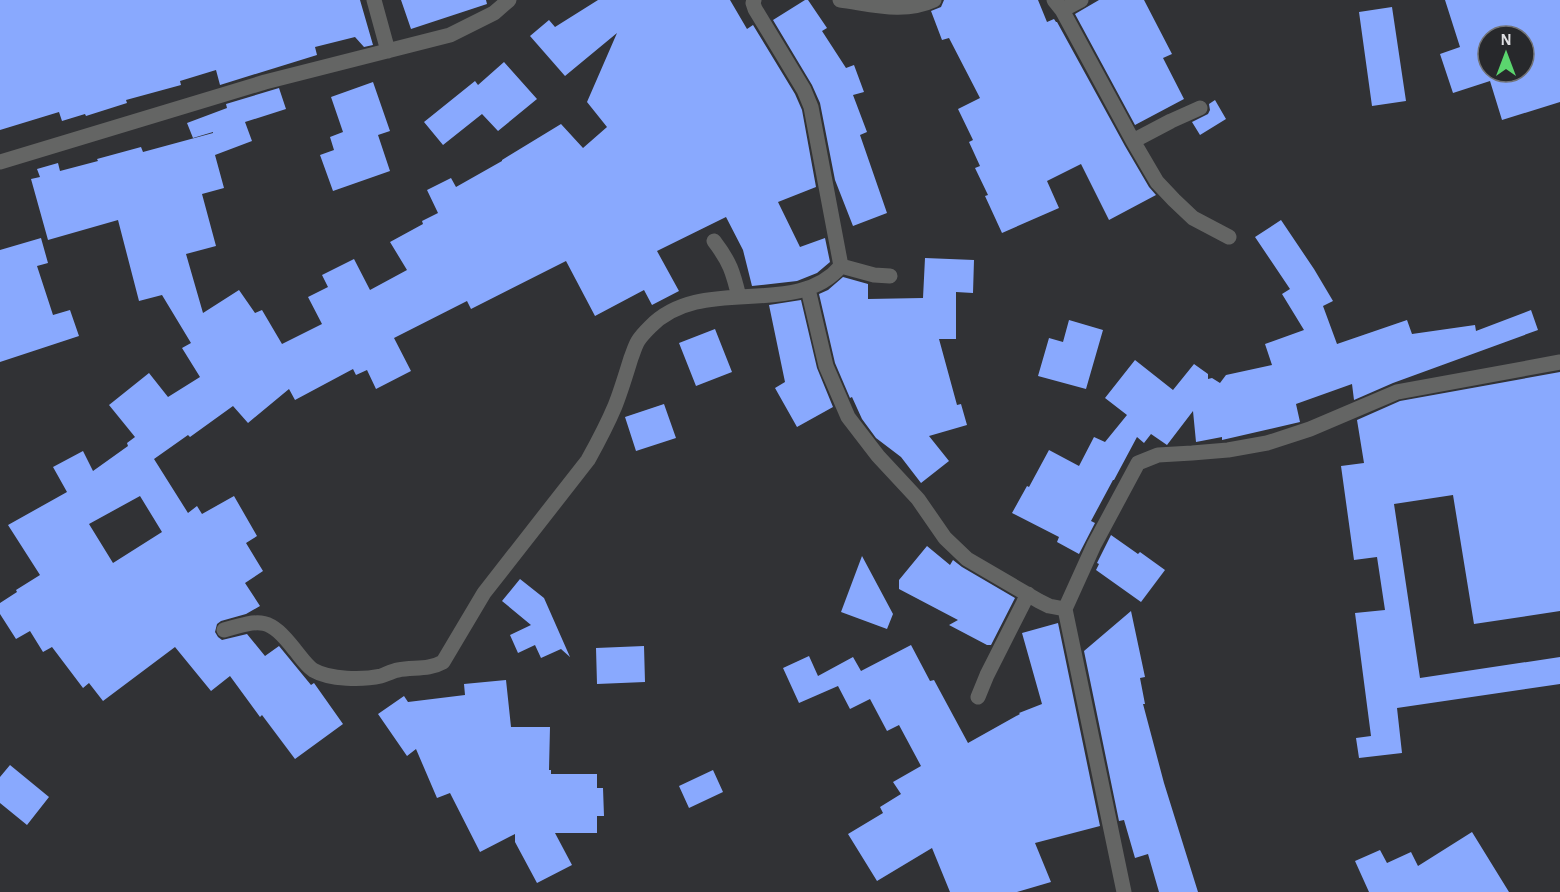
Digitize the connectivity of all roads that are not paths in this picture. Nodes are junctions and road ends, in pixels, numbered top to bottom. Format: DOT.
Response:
graph roads {
  1 [pos="374,0"];
  2 [pos="509,0"];
  3 [pos="754,0"];
  4 [pos="840,0"];
  5 [pos="934,0"];
  6 [pos="1081,0"];
  7 [pos="1058,5"];
  8 [pos="388,51"];
  9 [pos="1200,108"];
  10 [pos="1133,141"];
  11 [pos="0,162"];
  12 [pos="1229,237"];
  13 [pos="714,241"];
  14 [pos="841,266"];
  15 [pos="890,276"];
  16 [pos="808,289"];
  17 [pos="739,297"];
  18 [pos="1560,362"];
  19 [pos="1028,594"];
  20 [pos="1065,609"];
  21 [pos="224,630"];
  22 [pos="978,697"];
  23 [pos="1124,892"];
  1 -- 8 [label="street"];
  2 -- 8 [label="street"];
  3 -- 14 [label="street"];
  4 -- 5 [label="street"];
  6 -- 7 [label="street"];
  7 -- 10 [label="street"];
  8 -- 11 [label="street"];
  9 -- 10 [label="street"];
  10 -- 12 [label="street"];
  13 -- 17 [label="street"];
  14 -- 15 [label="street"];
  14 -- 16 [label="street"];
  16 -- 17 [label="street"];
  16 -- 19 [label="street"];
  17 -- 21 [label="street"];
  18 -- 20 [label="street"];
  19 -- 20 [label="street"];
  19 -- 22 [label="street"];
  20 -- 23 [label="street"];
}
